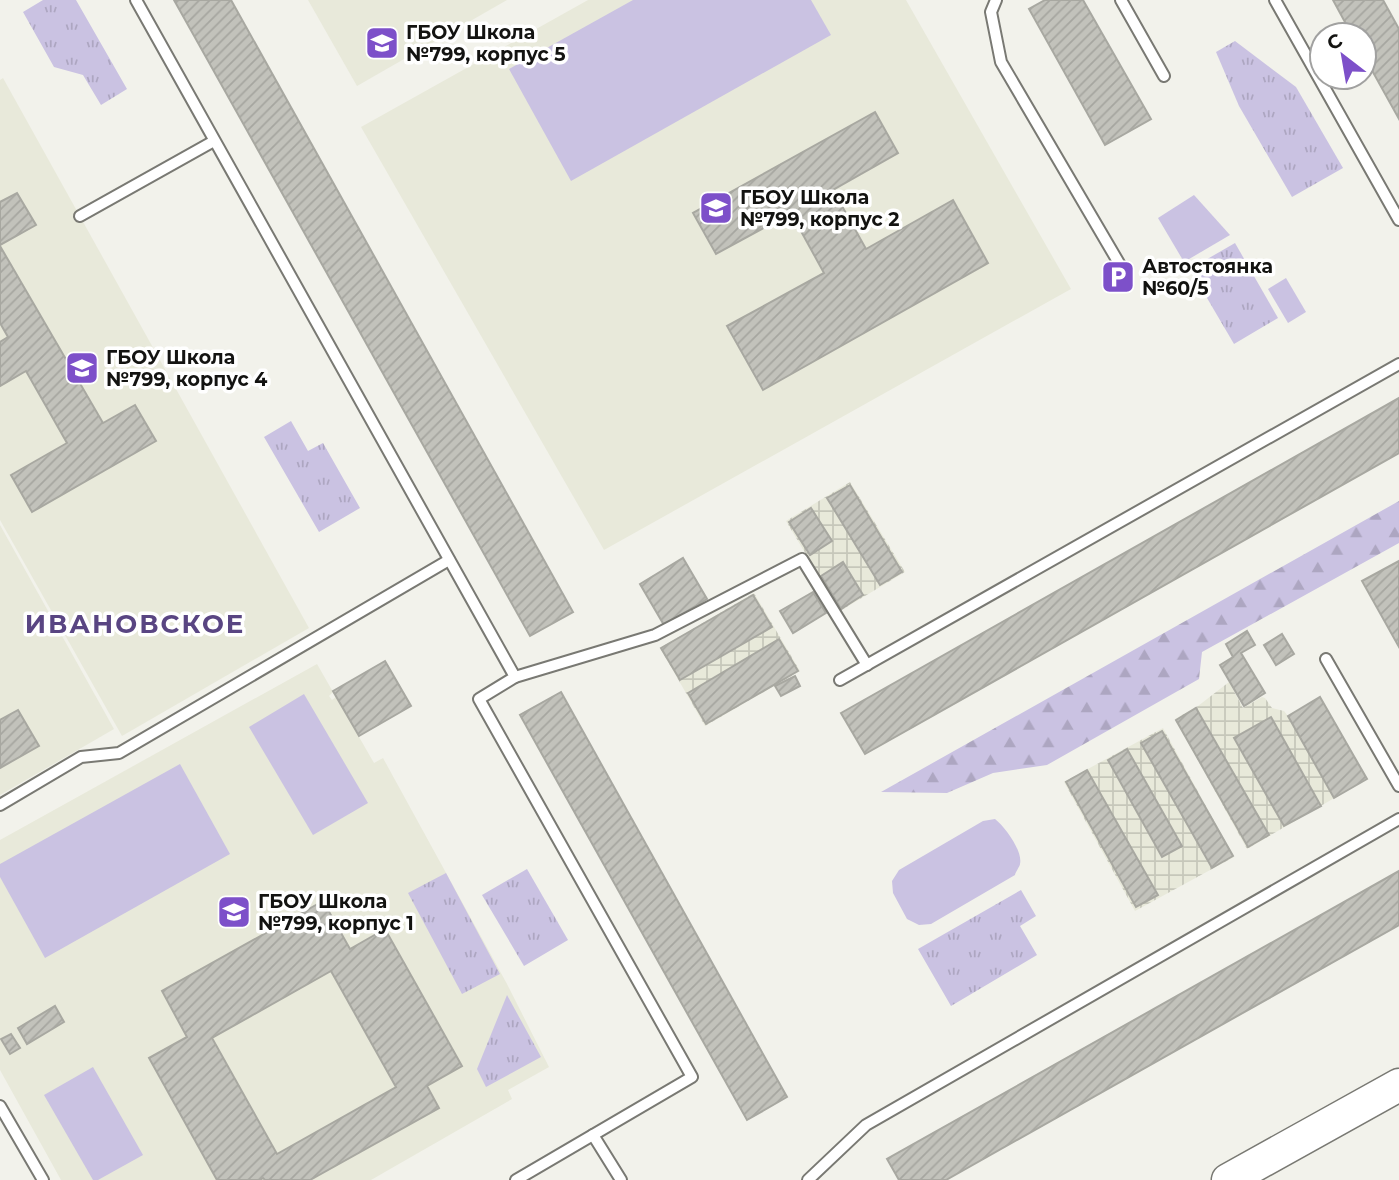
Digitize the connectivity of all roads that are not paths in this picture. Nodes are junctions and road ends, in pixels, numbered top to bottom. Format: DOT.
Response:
graph roads {
  1 [pos="136,0"];
  2 [pos="996,0"];
  3 [pos="1121,0"];
  4 [pos="1275,0"];
  5 [pos="1164,76"];
  6 [pos="214,141"];
  7 [pos="80,216"];
  8 [pos="1399,220"];
  9 [pos="1123,270"];
  10 [pos="1399,365"];
  11 [pos="449,559"];
  12 [pos="1326,659"];
  13 [pos="867,665"];
  14 [pos="515,677"];
  15 [pos="840,680"];
  16 [pos="1399,786"];
  17 [pos="0,805"];
  18 [pos="1399,819"];
  19 [pos="1399,1085"];
  20 [pos="0,1106"];
  21 [pos="593,1135"];
  22 [pos="43,1180"];
  23 [pos="516,1180"];
  24 [pos="621,1180"];
  25 [pos="808,1180"];
  26 [pos="1228,1180"];
  1 -- 6 [label="lane"];
  2 -- 9 [label="lane"];
  3 -- 5 [label="lane"];
  4 -- 8 [label="lane"];
  6 -- 7 [label="lane"];
  6 -- 11 [label="lane"];
  10 -- 13 [label="lane"];
  11 -- 14 [label="lane"];
  11 -- 17 [label="lane"];
  12 -- 16 [label="lane"];
  13 -- 14 [label="lane"];
  13 -- 15 [label="lane"];
  14 -- 21 [label="lane"];
  18 -- 25 [label="lane"];
  19 -- 26 [label="main road"];
  20 -- 22 [label="lane"];
  21 -- 23 [label="lane"];
  21 -- 24 [label="lane"];
}
